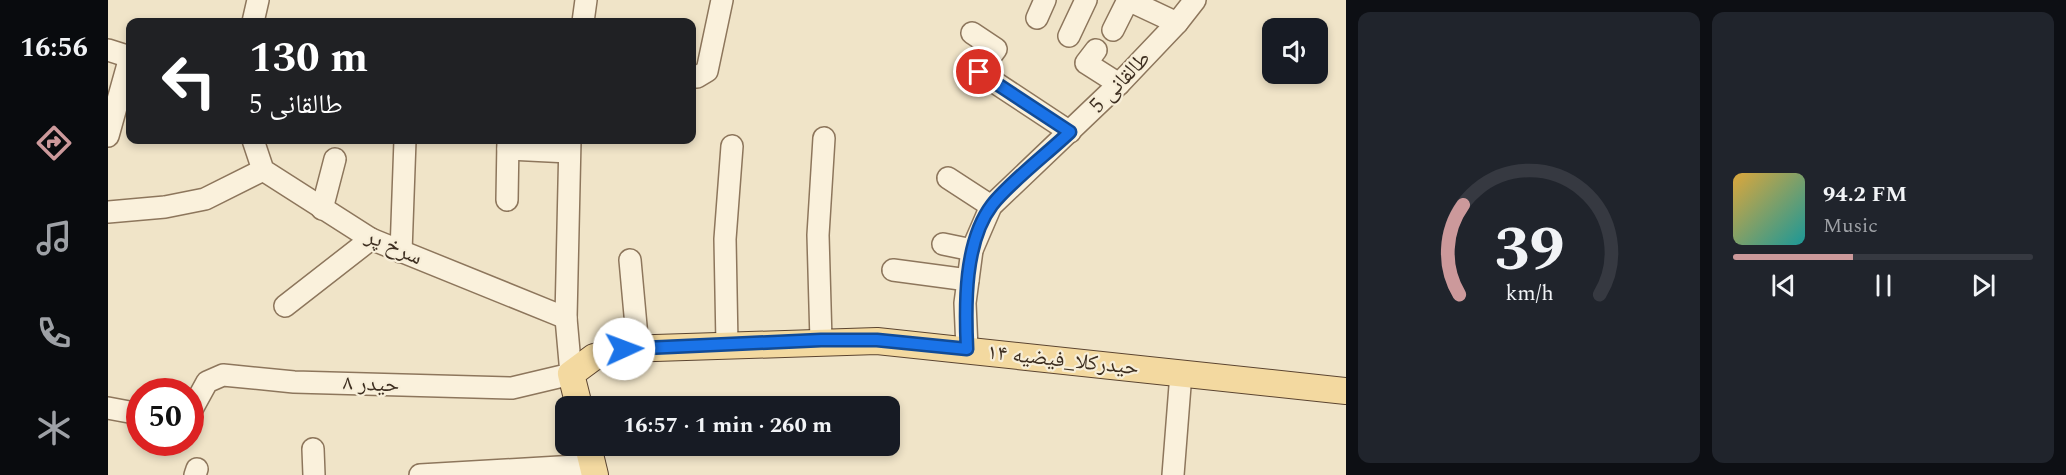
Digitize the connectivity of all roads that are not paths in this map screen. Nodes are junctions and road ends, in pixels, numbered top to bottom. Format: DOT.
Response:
graph roads {
  1 [pos="258,0"];
  2 [pos="586,0"];
  3 [pos="722,0"];
  4 [pos="1086,0"];
  5 [pos="1195,0"];
  6 [pos="1131,1"];
  7 [pos="254,18"];
  8 [pos="584,18"];
  9 [pos="1177,23"];
  10 [pos="1113,30"];
  11 [pos="972,33"];
  12 [pos="1069,36"];
  13 [pos="108,50"];
  14 [pos="1096,50"];
  15 [pos="126,56"];
  16 [pos="126,71"];
  17 [pos="696,77"];
  18 [pos="1119,84"];
  19 [pos="1070,132"];
  20 [pos="108,136"];
  21 [pos="824,138"];
  22 [pos="254,144"];
  23 [pos="405,144"];
  24 [pos="508,144"];
  25 [pos="570,146"];
  26 [pos="732,146"];
  27 [pos="335,159"];
  28 [pos="263,170"];
  29 [pos="948,178"];
  30 [pos="507,200"];
  31 [pos="991,206"];
  32 [pos="322,209"];
  33 [pos="108,212"];
  34 [pos="371,239"];
  35 [pos="943,244"];
  36 [pos="972,250"];
  37 [pos="402,252"];
  38 [pos="630,260"];
  39 [pos="893,270"];
  40 [pos="968,280"];
  41 [pos="285,306"];
  42 [pos="566,318"];
  43 [pos="821,340"];
  44 [pos="727,344"];
  45 [pos="638,348"];
  46 [pos="967,349"];
  47 [pos="1181,373"];
  48 [pos="571,374"];
  49 [pos="204,387"];
  50 [pos="1346,391"];
  51 [pos="576,396"];
  52 [pos="108,408"];
  53 [pos="126,411"];
  54 [pos="314,449"];
  55 [pos="592,462"];
  56 [pos="528,472"];
  57 [pos="314,475"];
  58 [pos="423,475"];
  59 [pos="1173,475"];
  1 -- 7 [label="street"];
  2 -- 8 [label="street"];
  3 -- 17 [label="street"];
  4 -- 12 [label="street"];
  5 -- 9 [label="street, طالقانی 5"];
  6 -- 9 [label="street"];
  6 -- 10 [label="street"];
  9 -- 18 [label="street, طالقانی 5"];
  11 -- 19 [label="street"];
  13 -- 15 [label="street"];
  14 -- 18 [label="street"];
  16 -- 20 [label="street"];
  18 -- 19 [label="street, طالقانی 5"];
  19 -- 31 [label="street, طالقانی 5"];
  21 -- 43 [label="street"];
  22 -- 28 [label="street"];
  23 -- 37 [label="street"];
  24 -- 25 [label="street"];
  24 -- 30 [label="street"];
  25 -- 42 [label="street"];
  26 -- 44 [label="street"];
  27 -- 32 [label="street"];
  28 -- 32 [label="street, سرخ پر"];
  28 -- 33 [label="street"];
  29 -- 31 [label="street"];
  31 -- 36 [label="street, طالقانی 5"];
  32 -- 34 [label="street, سرخ پر"];
  34 -- 37 [label="street, سرخ پر"];
  34 -- 41 [label="street"];
  35 -- 36 [label="street"];
  36 -- 40 [label="street, طالقانی 5"];
  37 -- 42 [label="street, سرخ پر"];
  38 -- 45 [label="street"];
  39 -- 40 [label="street"];
  40 -- 46 [label="street, طالقانی 5"];
  42 -- 48 [label="street"];
  43 -- 44 [label="main road, حیدرکلا_فیضیه ۱۴"];
  43 -- 46 [label="main road, حیدرکلا_فیضیه ۱۴"];
  44 -- 45 [label="main road, حیدرکلا_فیضیه ۱۴"];
  45 -- 48 [label="main road, حیدرکلا_فیضیه ۱۴"];
  46 -- 47 [label="main road, حیدرکلا_فیضیه ۱۴"];
  47 -- 50 [label="main road, حیدرکلا_فیضیه ۱۴"];
  47 -- 59 [label="street"];
  48 -- 49 [label="street, حیدر ۸"];
  48 -- 51 [label="main road"];
  52 -- 53 [label="street"];
  54 -- 57 [label="street"];
  55 -- 56 [label="street"];
  56 -- 58 [label="street"];
}
